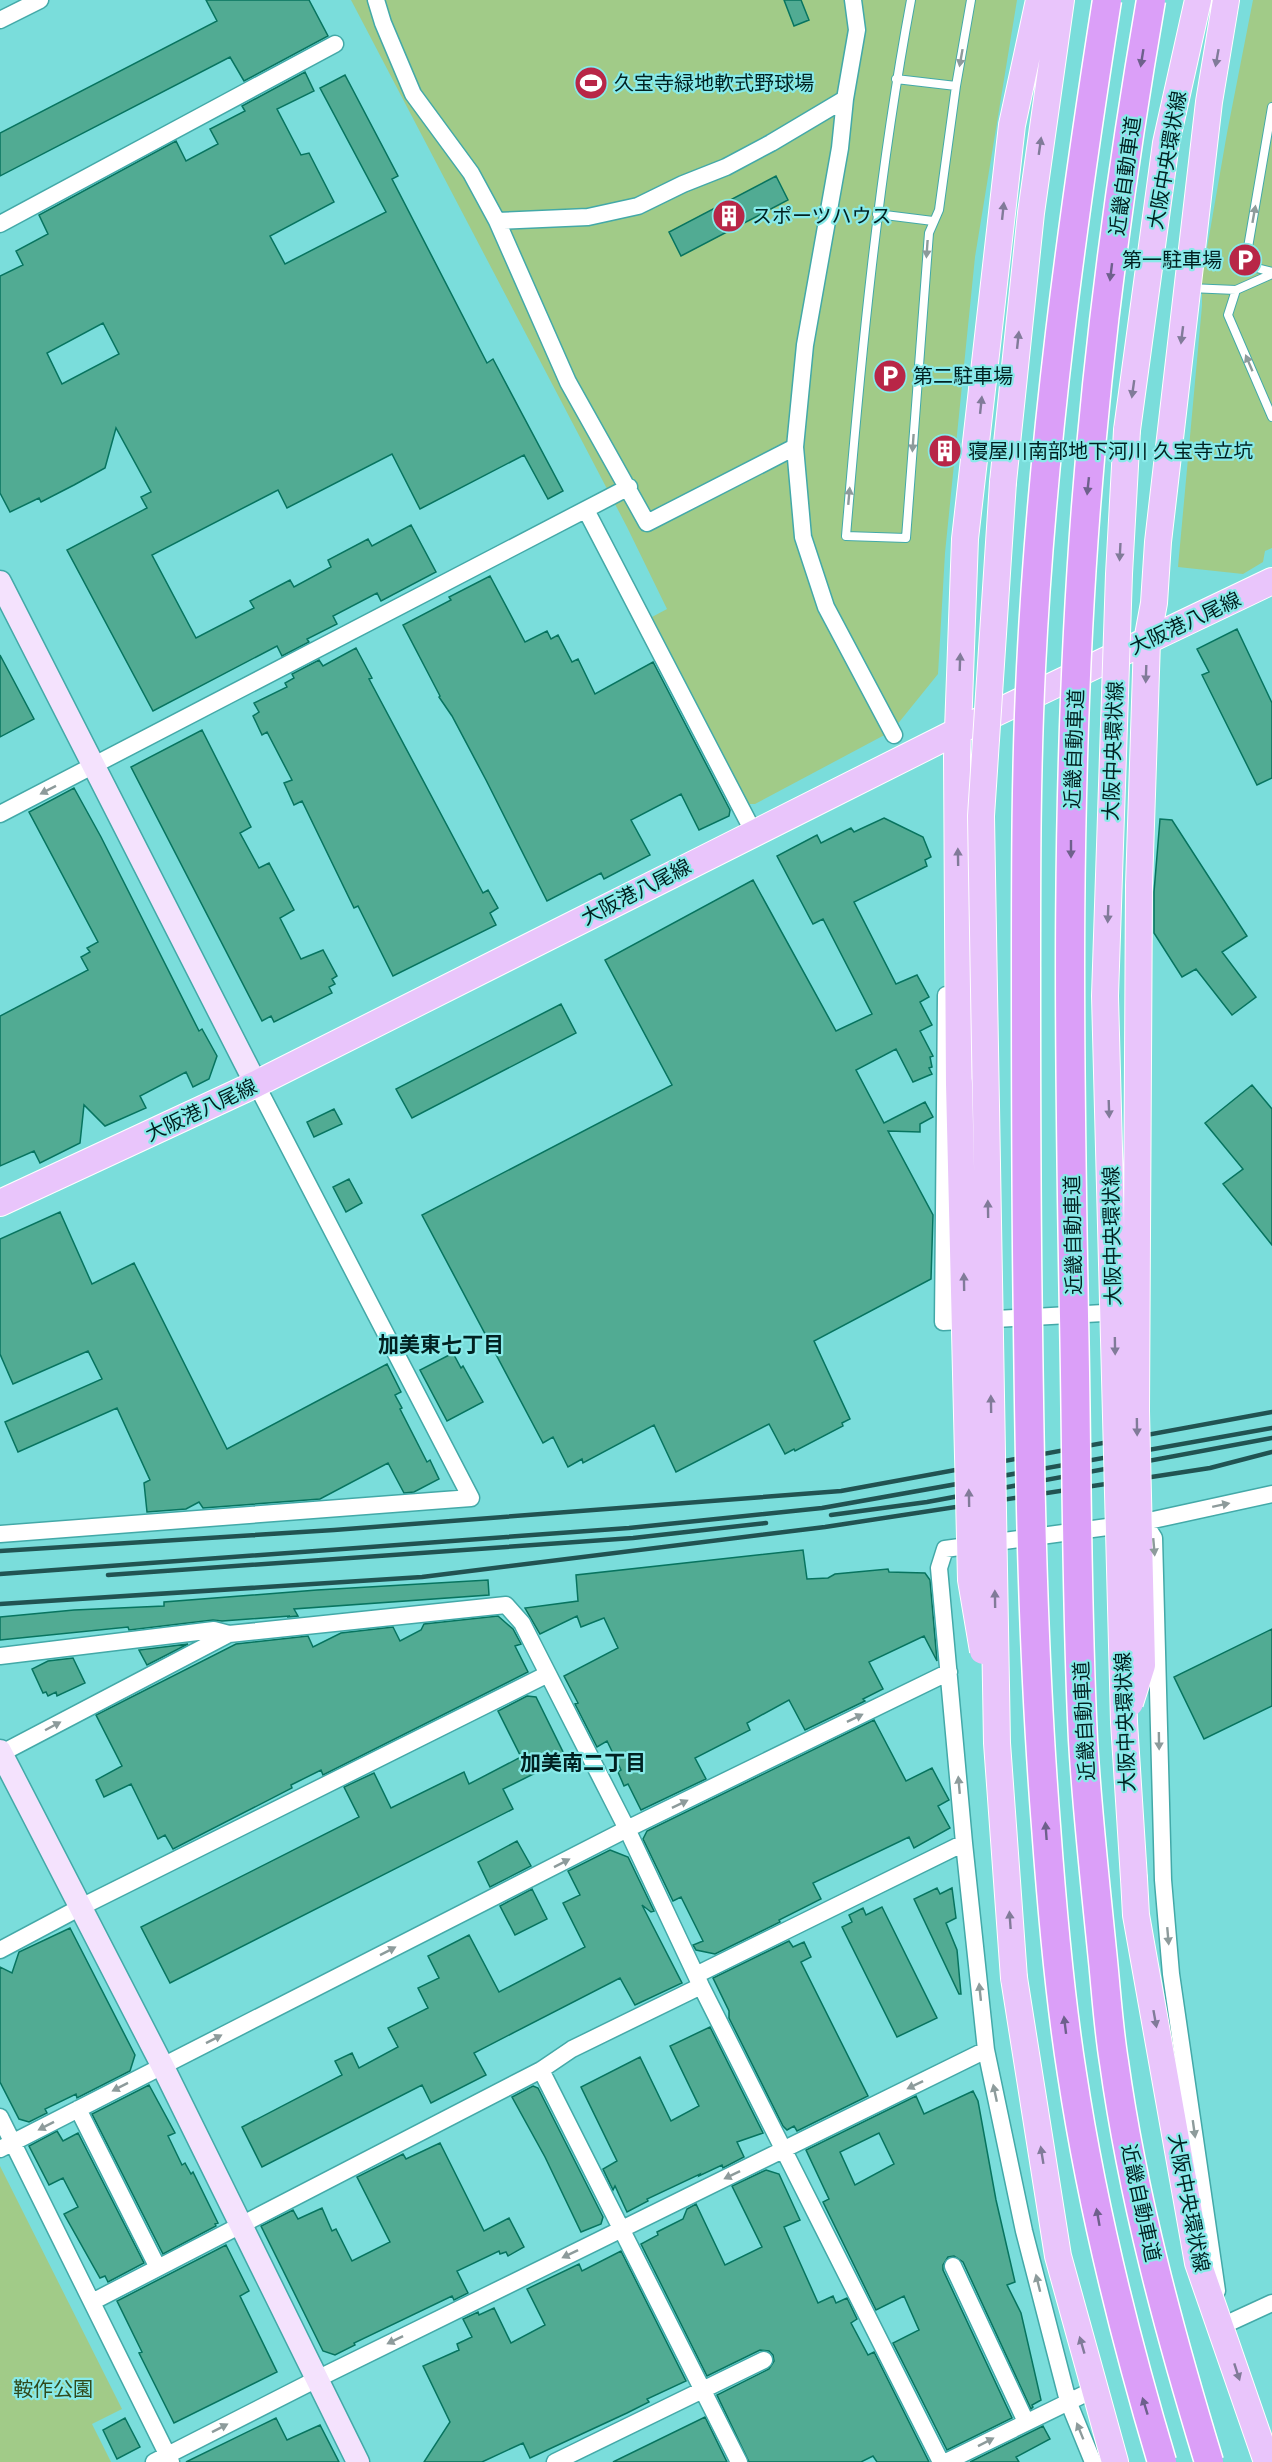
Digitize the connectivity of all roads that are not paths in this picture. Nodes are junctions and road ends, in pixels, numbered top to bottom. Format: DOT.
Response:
graph roads {
  1 [pos="40,0"];
  2 [pos="376,0"];
  3 [pos="853,0"];
  4 [pos="911,0"];
  5 [pos="971,0"];
  6 [pos="1039,0"];
  7 [pos="1061,0"];
  8 [pos="1107,0"];
  9 [pos="1151,0"];
  10 [pos="1198,0"];
  11 [pos="1226,0"];
  12 [pos="0,21"];
  13 [pos="335,44"];
  14 [pos="896,79"];
  15 [pos="956,86"];
  16 [pos="845,99"];
  17 [pos="1272,107"];
  18 [pos="877,214"];
  19 [pos="497,220"];
  20 [pos="933,221"];
  21 [pos="0,224"];
  22 [pos="1272,273"];
  23 [pos="1188,288"];
  24 [pos="1236,290"];
  25 [pos="1272,417"];
  26 [pos="795,447"];
  27 [pos="629,487"];
  28 [pos="586,510"];
  29 [pos="1272,581"];
  30 [pos="0,582"];
  31 [pos="1147,641"];
  32 [pos="958,731"];
  33 [pos="894,735"];
  34 [pos="96,766"];
  35 [pos="0,814"];
  36 [pos="754,833"];
  37 [pos="1139,886"];
  38 [pos="959,893"];
  39 [pos="256,1084"];
  40 [pos="0,1203"];
  41 [pos="1272,1494"];
  42 [pos="1144,1522"];
  43 [pos="0,1534"];
  44 [pos="229,1634"];
  45 [pos="0,1656"];
  46 [pos="949,1672"];
  47 [pos="548,1674"];
  48 [pos="1124,1722"];
  49 [pos="997,1743"];
  50 [pos="0,1752"];
  51 [pos="627,1830"];
  52 [pos="964,1843"];
  53 [pos="79,1908"];
  54 [pos="0,1950"];
  55 [pos="698,1981"];
  56 [pos="986,2050"];
  57 [pos="162,2066"];
  58 [pos="541,2070"];
  59 [pos="78,2109"];
  60 [pos="0,2117"];
  61 [pos="6,2146"];
  62 [pos="784,2149"];
  63 [pos="240,2224"];
  64 [pos="623,2228"];
  65 [pos="157,2266"];
  66 [pos="953,2266"];
  67 [pos="92,2302"];
  68 [pos="1272,2303"];
  69 [pos="1222,2326"];
  70 [pos="764,2360"];
  71 [pos="317,2379"];
  72 [pos="1095,2389"];
  73 [pos="704,2390"];
  74 [pos="1068,2401"];
  75 [pos="1026,2422"];
  76 [pos="164,2460"];
  77 [pos="358,2462"];
  78 [pos="555,2462"];
  79 [pos="739,2462"];
  80 [pos="943,2462"];
  81 [pos="1092,2462"];
  82 [pos="1115,2462"];
  83 [pos="1162,2462"];
  84 [pos="1209,2462"];
  85 [pos="1267,2462"];
  1 -- 12 [label="street"];
  2 -- 19 [label="street"];
  3 -- 16 [label="street"];
  4 -- 14 [label="lane"];
  5 -- 15 [label="lane, one-way"];
  32 -- 6 [label="main road, one-way"];
  49 -- 7 [label="main road, one-way, bridge"];
  83 -- 8 [label="highway, one-way, bridge"];
  9 -- 84 [label="highway, 近畿自動車道, one-way, bridge"];
  10 -- 48 [label="main road, 大阪中央環状線, one-way, bridge"];
  11 -- 23 [label="main road, one-way"];
  13 -- 21 [label="street"];
  14 -- 15 [label="lane"];
  14 -- 18 [label="lane"];
  15 -- 20 [label="lane"];
  16 -- 19 [label="street"];
  16 -- 26 [label="street"];
  22 -- 17 [label="lane, one-way"];
  18 -- 20 [label="lane"];
  20 -- 18 [label="lane, one-way"];
  19 -- 27 [label="street"];
  22 -- 24 [label="lane"];
  23 -- 24 [label="lane"];
  23 -- 31 [label="main road, one-way"];
  25 -- 24 [label="lane, one-way"];
  26 -- 27 [label="street"];
  26 -- 33 [label="street"];
  27 -- 28 [label="street"];
  28 -- 34 [label="street"];
  28 -- 36 [label="street"];
  29 -- 31 [label="main road, 大阪港八尾線"];
  30 -- 34 [label="street"];
  31 -- 32 [label="main road, 大阪港八尾線"];
  31 -- 37 [label="main road, one-way"];
  32 -- 36 [label="main road, 大阪港八尾線"];
  38 -- 32 [label="main road, one-way"];
  34 -- 35 [label="street, one-way"];
  34 -- 39 [label="street"];
  36 -- 39 [label="main road, 大阪港八尾線"];
  37 -- 38 [label="street"];
  37 -- 48 [label="main road, one-way, bridge"];
  49 -- 38 [label="main road, one-way, bridge"];
  39 -- 40 [label="main road, 大阪港八尾線"];
  39 -- 43 [label="street"];
  42 -- 41 [label="street, one-way"];
  42 -- 46 [label="street"];
  42 -- 69 [label="street, one-way"];
  44 -- 45 [label="street"];
  44 -- 47 [label="street"];
  50 -- 44 [label="street, one-way"];
  51 -- 46 [label="street, one-way"];
  52 -- 46 [label="street, one-way"];
  47 -- 51 [label="street"];
  47 -- 53 [label="street"];
  48 -- 69 [label="main road, 大阪中央環状線, one-way, bridge"];
  72 -- 49 [label="main road, one-way, bridge"];
  50 -- 53 [label="street"];
  51 -- 55 [label="street"];
  57 -- 51 [label="street, one-way"];
  52 -- 55 [label="street"];
  56 -- 52 [label="street, one-way"];
  53 -- 54 [label="street"];
  53 -- 57 [label="street"];
  55 -- 58 [label="street"];
  55 -- 62 [label="street"];
  56 -- 62 [label="street, one-way"];
  74 -- 56 [label="street, one-way"];
  57 -- 59 [label="street, one-way"];
  57 -- 63 [label="street"];
  58 -- 63 [label="street"];
  58 -- 64 [label="street"];
  59 -- 61 [label="street, one-way"];
  59 -- 65 [label="street"];
  60 -- 61 [label="street"];
  61 -- 67 [label="street"];
  62 -- 64 [label="street, one-way"];
  62 -- 80 [label="street"];
  63 -- 65 [label="street"];
  63 -- 71 [label="street"];
  64 -- 71 [label="street, one-way"];
  64 -- 73 [label="street"];
  65 -- 67 [label="street"];
  66 -- 75 [label="street"];
  67 -- 76 [label="street"];
  68 -- 69 [label="street"];
  69 -- 85 [label="main road, 大阪中央環状線, one-way"];
  70 -- 73 [label="street"];
  76 -- 71 [label="street, one-way"];
  71 -- 77 [label="street"];
  72 -- 74 [label="street"];
  72 -- 82 [label="main road"];
  73 -- 78 [label="street"];
  73 -- 79 [label="street"];
  74 -- 75 [label="street"];
  81 -- 74 [label="street, one-way"];
  80 -- 75 [label="street, one-way"];
}
